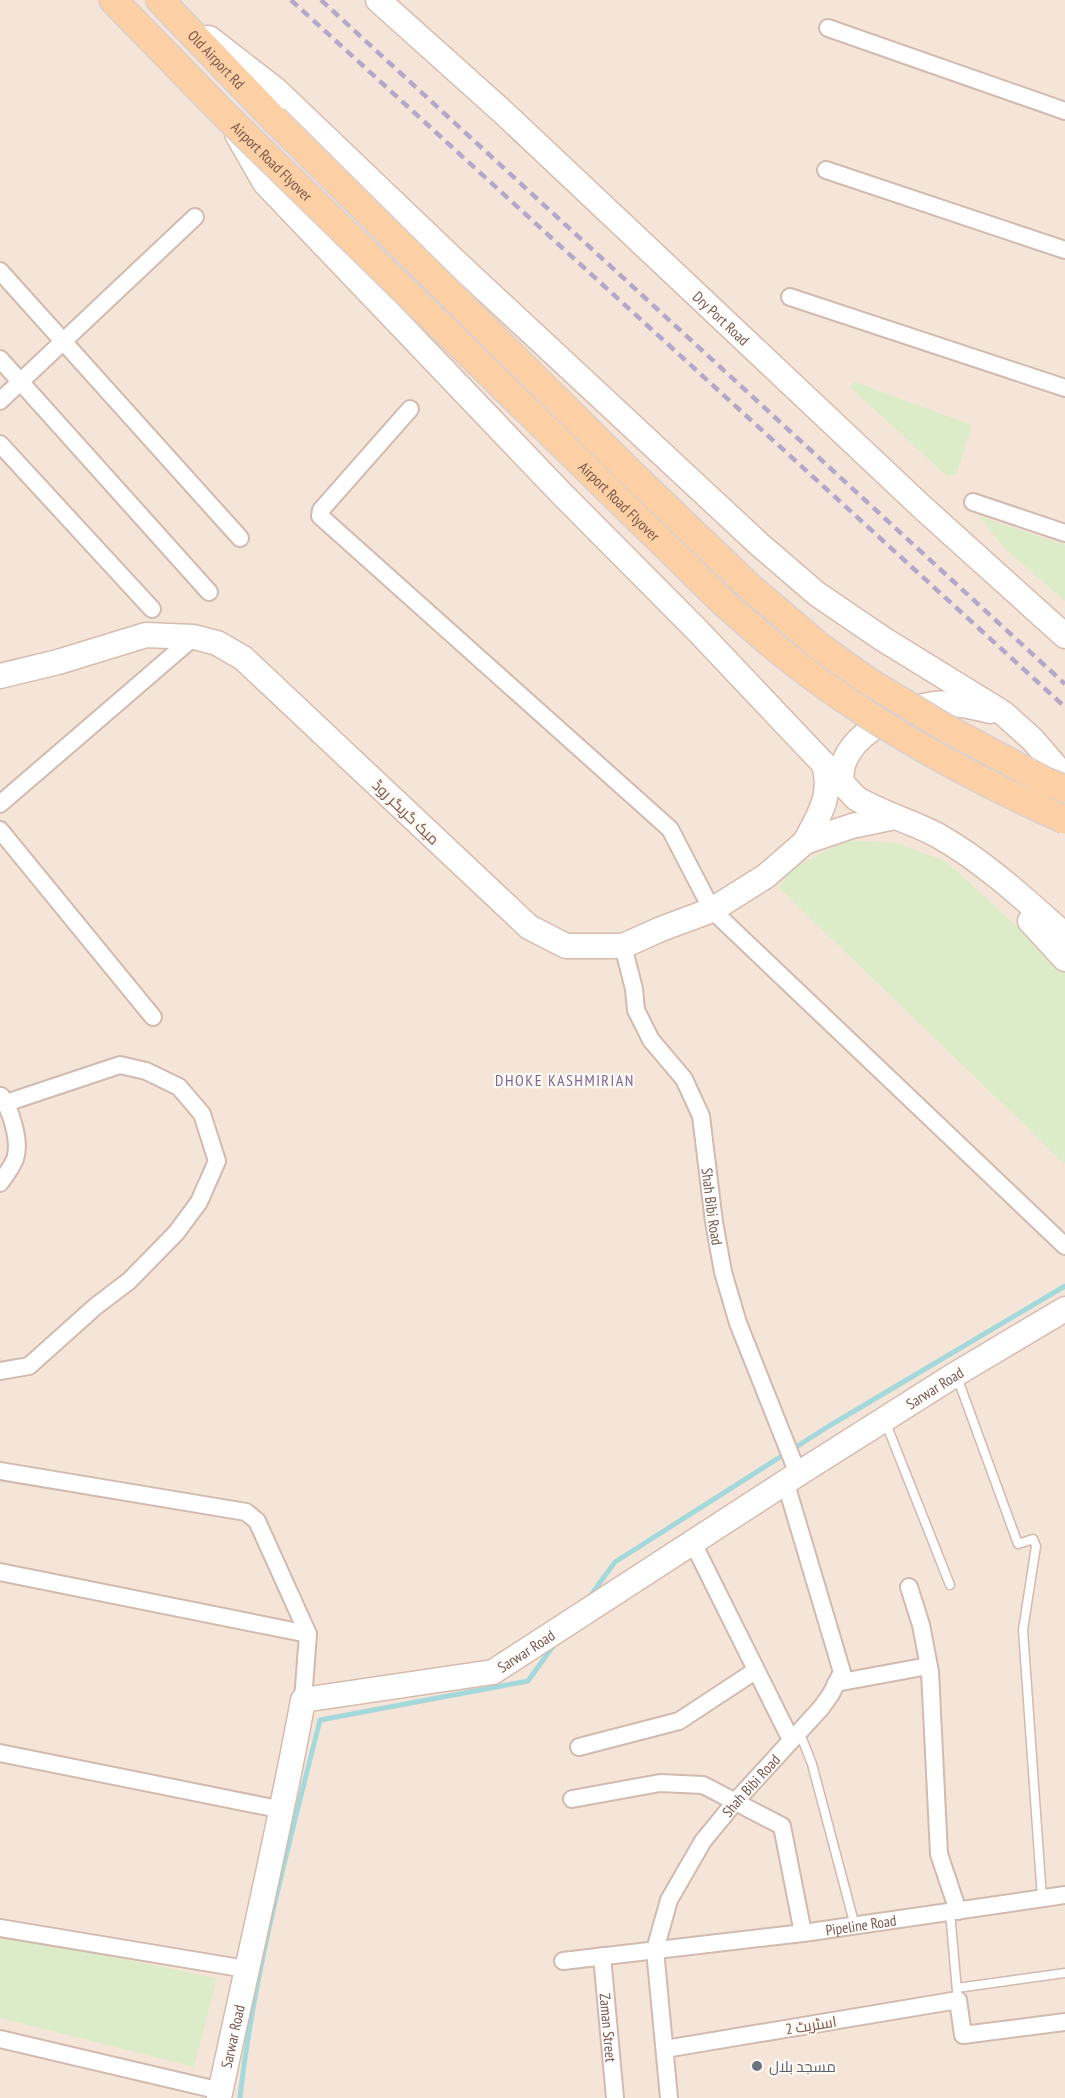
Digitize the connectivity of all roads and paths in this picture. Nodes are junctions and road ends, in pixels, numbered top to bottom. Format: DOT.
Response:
graph roads {
  1 [pos="113,0"];
  2 [pos="378,0"];
  3 [pos="161,1"];
  4 [pos="828,28"];
  5 [pos="1065,111"];
  6 [pos="225,116"];
  7 [pos="274,119"];
  8 [pos="826,170"];
  9 [pos="195,217"];
  10 [pos="1065,249"];
  11 [pos="0,271"];
  12 [pos="790,297"];
  13 [pos="63,341"];
  14 [pos="0,359"];
  15 [pos="20,382"];
  16 [pos="1065,388"];
  17 [pos="0,401"];
  18 [pos="410,409"];
  19 [pos="3,455"];
  20 [pos="973,502"];
  21 [pos="1065,533"];
  22 [pos="240,538"];
  23 [pos="209,592"];
  24 [pos="153,609"];
  25 [pos="1065,636"];
  26 [pos="194,638"];
  27 [pos="0,676"];
  28 [pos="1003,713"];
  29 [pos="824,764"];
  30 [pos="842,784"];
  31 [pos="1065,788"];
  32 [pos="0,804"];
  33 [pos="895,817"];
  34 [pos="1065,820"];
  35 [pos="0,830"];
  36 [pos="805,842"];
  37 [pos="990,870"];
  38 [pos="712,910"];
  39 [pos="1065,935"];
  40 [pos="623,946"];
  41 [pos="1065,959"];
  42 [pos="153,1017"];
  43 [pos="3,1099"];
  44 [pos="0,1183"];
  45 [pos="1065,1246"];
  46 [pos="1065,1309"];
  47 [pos="0,1371"];
  48 [pos="956,1374"];
  49 [pos="885,1420"];
  50 [pos="0,1471"];
  51 [pos="792,1479"];
  52 [pos="693,1544"];
  53 [pos="0,1572"];
  54 [pos="950,1585"];
  55 [pos="909,1587"];
  56 [pos="308,1634"];
  57 [pos="928,1666"];
  58 [pos="755,1671"];
  59 [pos="836,1683"];
  60 [pos="303,1700"];
  61 [pos="795,1736"];
  62 [pos="579,1747"];
  63 [pos="0,1753"];
  64 [pos="572,1799"];
  65 [pos="735,1802"];
  66 [pos="283,1810"];
  67 [pos="1065,1895"];
  68 [pos="1042,1898"];
  69 [pos="954,1911"];
  70 [pos="855,1926"];
  71 [pos="0,1929"];
  72 [pos="803,1934"];
  73 [pos="655,1950"];
  74 [pos="602,1956"];
  75 [pos="564,1961"];
  76 [pos="246,1969"];
  77 [pos="1065,1973"];
  78 [pos="958,1994"];
  79 [pos="1065,2022"];
  80 [pos="0,2039"];
  81 [pos="665,2049"];
  82 [pos="220,2095"];
  83 [pos="615,2098"];
  84 [pos="669,2098"];
  1 -- 6 [label="main road"];
  2 -- 25 [label="street, Dry Port Road"];
  3 -- 7 [label="main road, Old Airport Rd"];
  3 -- 28 [label="street"];
  4 -- 5 [label="street"];
  6 -- 29 [label="street"];
  6 -- 34 [label="main road, Airport Road Flyover, bridge"];
  7 -- 31 [label="main road, Airport Road Flyover, bridge"];
  8 -- 10 [label="street"];
  9 -- 13 [label="street"];
  11 -- 13 [label="street"];
  12 -- 16 [label="street"];
  13 -- 15 [label="street"];
  13 -- 22 [label="street"];
  14 -- 15 [label="street"];
  15 -- 17 [label="street"];
  15 -- 23 [label="street"];
  18 -- 38 [label="street"];
  19 -- 24 [label="street"];
  20 -- 21 [label="street"];
  26 -- 27 [label="street, میک گریگر روڈ"];
  26 -- 32 [label="street"];
  26 -- 40 [label="street, میک گریگر روڈ"];
  28 -- 30 [label="street"];
  28 -- 31 [label="street"];
  29 -- 30 [label="street"];
  29 -- 36 [label="street, میک گریگر روڈ"];
  30 -- 33 [label="street"];
  33 -- 36 [label="street, میک گریگر روڈ"];
  33 -- 37 [label="street"];
  35 -- 42 [label="street"];
  36 -- 38 [label="street, میک گریگر روڈ"];
  37 -- 39 [label="street"];
  37 -- 41 [label="street"];
  38 -- 40 [label="street, میک گریگر روڈ"];
  38 -- 45 [label="street"];
  40 -- 51 [label="street, Shah Bibi Road"];
  43 -- 44 [label="street"];
  43 -- 47 [label="street"];
  46 -- 48 [label="street, Sarwar Road"];
  48 -- 49 [label="street, Sarwar Road"];
  48 -- 68 [label="lane"];
  49 -- 51 [label="street, Sarwar Road"];
  49 -- 54 [label="lane"];
  50 -- 56 [label="street"];
  51 -- 52 [label="street, Sarwar Road"];
  51 -- 59 [label="street, Shah Bibi Road"];
  52 -- 58 [label="street"];
  52 -- 60 [label="street, Sarwar Road"];
  53 -- 56 [label="street"];
  55 -- 57 [label="street"];
  56 -- 60 [label="street"];
  57 -- 59 [label="street"];
  57 -- 69 [label="street"];
  58 -- 61 [label="street"];
  58 -- 62 [label="street"];
  59 -- 61 [label="street, Shah Bibi Road"];
  60 -- 66 [label="street, Sarwar Road"];
  61 -- 65 [label="street, Shah Bibi Road"];
  61 -- 70 [label="lane"];
  63 -- 66 [label="street"];
  64 -- 65 [label="street"];
  65 -- 72 [label="street"];
  65 -- 73 [label="street, Shah Bibi Road"];
  66 -- 76 [label="street, Sarwar Road"];
  67 -- 68 [label="street, Pipeline Road"];
  68 -- 69 [label="street, Pipeline Road"];
  69 -- 70 [label="street, Pipeline Road"];
  69 -- 78 [label="lane"];
  70 -- 72 [label="street, Pipeline Road"];
  71 -- 76 [label="street"];
  72 -- 73 [label="street, Pipeline Road"];
  73 -- 74 [label="street, Pipeline Road"];
  73 -- 81 [label="street, Shah Bibi Road"];
  74 -- 75 [label="street, Pipeline Road"];
  74 -- 83 [label="street, Zaman Street"];
  76 -- 82 [label="street, Sarwar Road"];
  77 -- 78 [label="lane"];
  78 -- 79 [label="street"];
  78 -- 81 [label="street, اسٹریٹ 2"];
  80 -- 82 [label="street"];
  81 -- 84 [label="street, Shah Bibi Road"];
}
